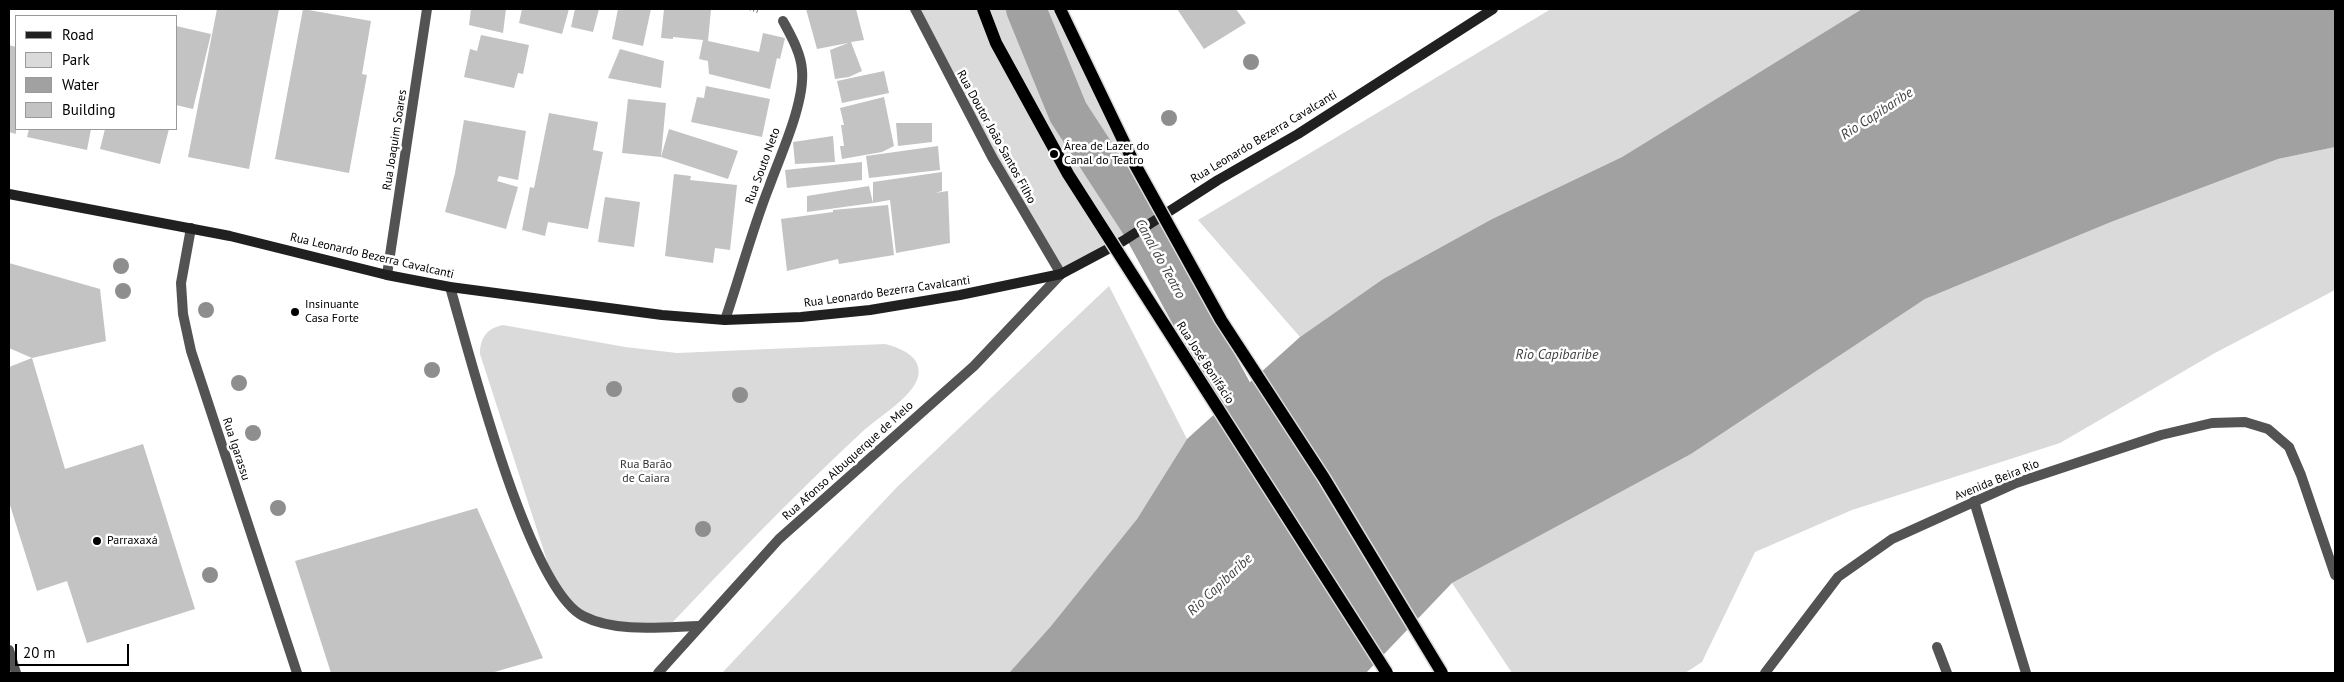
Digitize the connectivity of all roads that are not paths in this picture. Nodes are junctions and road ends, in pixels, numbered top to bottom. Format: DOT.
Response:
graph roads {
  1 [pos="427,9"];
  2 [pos="915,9"];
  3 [pos="983,9"];
  4 [pos="1060,9"];
  5 [pos="1493,9"];
  6 [pos="784,21"];
  7 [pos="9,194"];
  8 [pos="191,228"];
  9 [pos="387,274"];
  10 [pos="1061,274"];
  11 [pos="450,287"];
  12 [pos="724,320"];
  13 [pos="1974,501"];
  14 [pos="2335,575"];
  15 [pos="699,626"];
  16 [pos="1937,647"];
  17 [pos="9,650"];
  18 [pos="16,673"];
  19 [pos="297,673"];
  20 [pos="658,673"];
  21 [pos="1387,673"];
  22 [pos="1442,673"];
  23 [pos="1765,673"];
  24 [pos="1946,673"];
  25 [pos="2026,673"];
  1 -- 9 [label="street, Rua Joaquim Soares"];
  2 -- 10 [label="street, Rua Doutor João Santos Filho"];
  3 -- 21 [label="main road, Rua José Bonifácio, bridge"];
  4 -- 22 [label="main road, bridge"];
  5 -- 10 [label="main road, Rua Leonardo Bezerra Cavalcanti"];
  6 -- 12 [label="street, Rua Souto Neto"];
  7 -- 8 [label="main road, Rua Leonardo Bezerra Cavalcanti"];
  8 -- 9 [label="main road, Rua Leonardo Bezerra Cavalcanti"];
  8 -- 19 [label="street, Rua Igarassu"];
  9 -- 11 [label="main road, Rua Leonardo Bezerra Cavalcanti"];
  10 -- 12 [label="main road, Rua Leonardo Bezerra Cavalcanti"];
  10 -- 15 [label="street, Rua Afonso Albuquerque de Melo"];
  11 -- 12 [label="main road, Rua Leonardo Bezerra Cavalcanti"];
  11 -- 15 [label="street"];
  13 -- 14 [label="street, Avenida Beira Rio"];
  13 -- 23 [label="street, Avenida Beira Rio"];
  13 -- 25 [label="street"];
  15 -- 20 [label="street, Rua Afonso Albuquerque de Melo"];
  16 -- 24 [label="street"];
  17 -- 18 [label="street"];
}
